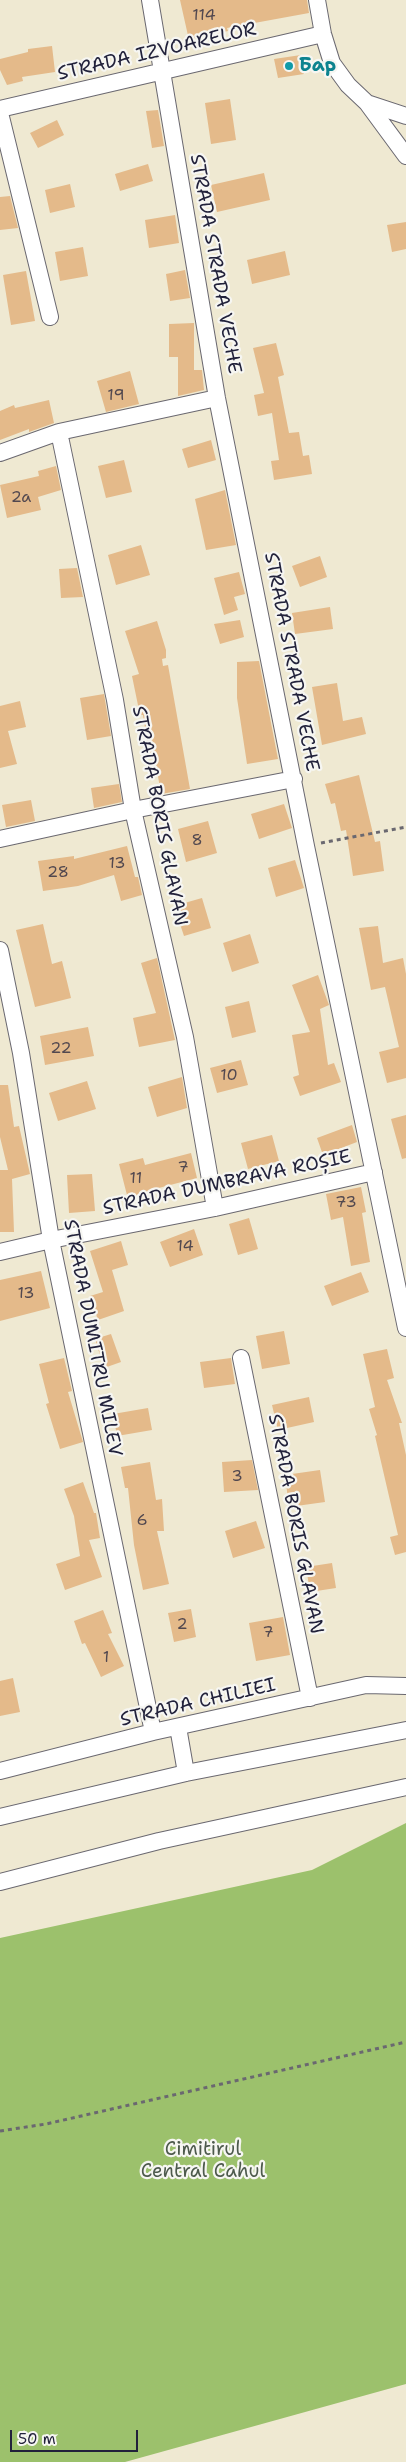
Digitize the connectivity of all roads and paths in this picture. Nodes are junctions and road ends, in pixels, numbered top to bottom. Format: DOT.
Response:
graph roads {
  1 [pos="150,0"];
  2 [pos="317,0"];
  3 [pos="322,34"];
  4 [pos="163,72"];
  5 [pos="367,103"];
  6 [pos="0,109"];
  7 [pos="0,113"];
  8 [pos="406,116"];
  9 [pos="406,156"];
  10 [pos="50,317"];
  11 [pos="218,398"];
  12 [pos="59,432"];
  13 [pos="0,453"];
  14 [pos="294,779"];
  15 [pos="133,810"];
  16 [pos="406,827"];
  17 [pos="0,839"];
  18 [pos="306,846"];
  19 [pos="0,950"];
  20 [pos="374,1172"];
  21 [pos="215,1208"];
  22 [pos="51,1240"];
  23 [pos="0,1252"];
  24 [pos="406,1328"];
  25 [pos="241,1358"];
  26 [pos="406,1685"];
  27 [pos="310,1698"];
  28 [pos="178,1727"];
  29 [pos="406,1730"];
  30 [pos="153,1732"];
  31 [pos="0,1770"];
  32 [pos="186,1773"];
  33 [pos="406,1787"];
  34 [pos="0,1817"];
  35 [pos="0,1882"];
  36 [pos="406,2042"];
  37 [pos="0,2131"];
  1 -- 4 [label="street, STRADA STRADA VECHE"];
  2 -- 3 [label="street"];
  3 -- 4 [label="street, STRADA IZVOARELOR"];
  3 -- 5 [label="street"];
  4 -- 6 [label="street, STRADA IZVOARELOR"];
  4 -- 11 [label="street, STRADA STRADA VECHE"];
  5 -- 8 [label="street"];
  5 -- 9 [label="street"];
  7 -- 10 [label="street"];
  11 -- 12 [label="street"];
  11 -- 14 [label="street, STRADA STRADA VECHE"];
  12 -- 13 [label="street"];
  12 -- 15 [label="street, STRADA BORIS GLAVAN"];
  14 -- 15 [label="street"];
  14 -- 18 [label="street, STRADA STRADA VECHE"];
  15 -- 17 [label="street"];
  15 -- 21 [label="street, STRADA BORIS GLAVAN"];
  16 -- 18 [label="path"];
  18 -- 20 [label="street, STRADA STRADA VECHE"];
  19 -- 22 [label="street, STRADA DUMITRU MILEV"];
  20 -- 21 [label="street, STRADA DUMBRAVA ROȘIE"];
  20 -- 24 [label="street, STRADA STRADA VECHE"];
  21 -- 22 [label="street, STRADA DUMBRAVA ROȘIE"];
  22 -- 23 [label="street, STRADA DUMBRAVA ROȘIE"];
  22 -- 30 [label="street, STRADA DUMITRU MILEV"];
  25 -- 27 [label="street, STRADA BORIS GLAVAN"];
  26 -- 27 [label="street, STRADA CHILIEI"];
  27 -- 28 [label="street, STRADA CHILIEI"];
  28 -- 30 [label="street, STRADA CHILIEI"];
  28 -- 32 [label="street"];
  29 -- 32 [label="street"];
  30 -- 31 [label="street, STRADA CHILIEI"];
  32 -- 34 [label="street"];
  33 -- 35 [label="street"];
  36 -- 37 [label="path"];
}
